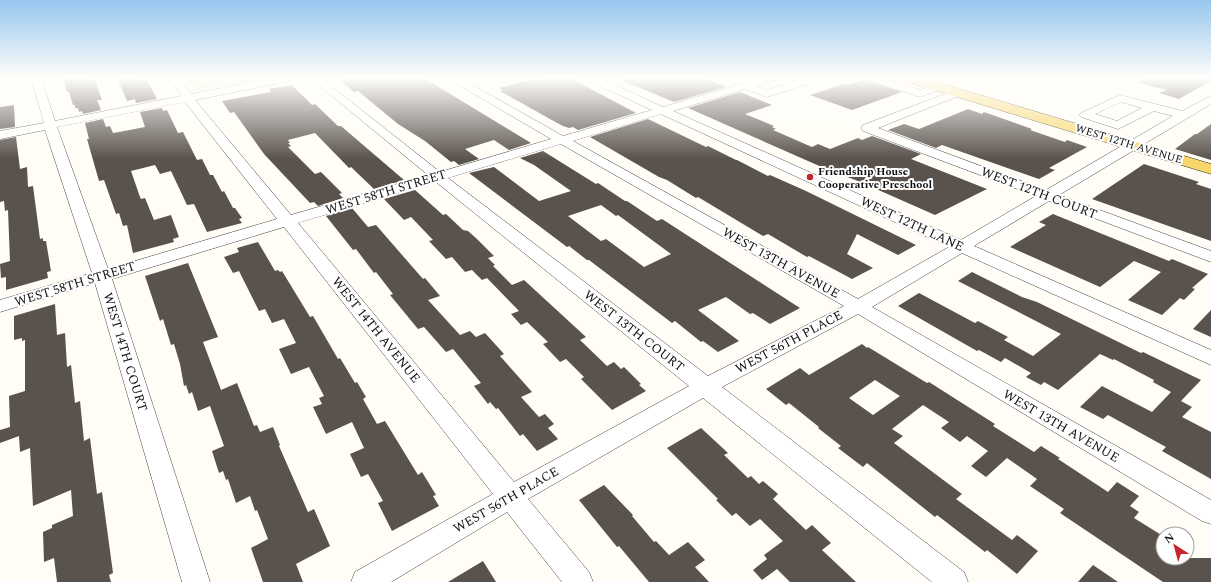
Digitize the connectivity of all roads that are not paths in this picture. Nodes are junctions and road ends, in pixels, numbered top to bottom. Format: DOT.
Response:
graph roads {
  1 [pos="44,105"];
  2 [pos="151,105"];
  3 [pos="194,105"];
  4 [pos="349,105"];
  5 [pos="500,105"];
  6 [pos="651,105"];
  7 [pos="681,105"];
  8 [pos="924,105"];
  9 [pos="1001,105"];
  10 [pos="1106,105"];
  11 [pos="1145,105"];
  12 [pos="1200,105"];
  13 [pos="1152,107"];
  14 [pos="664,111"];
  15 [pos="870,113"];
  16 [pos="1183,115"];
  17 [pos="888,119"];
  18 [pos="50,125"];
  19 [pos="0,135"];
  20 [pos="561,140"];
  21 [pos="1131,145"];
  22 [pos="1211,169"];
  23 [pos="437,176"];
  24 [pos="1048,197"];
  25 [pos="289,221"];
  26 [pos="962,247"];
  27 [pos="1211,257"];
  28 [pos="102,276"];
  29 [pos="0,306"];
  30 [pos="857,306"];
  31 [pos="1211,358"];
  32 [pos="705,387"];
  33 [pos="509,497"];
  34 [pos="1211,513"];
  35 [pos="196,582"];
  36 [pos="365,582"];
  37 [pos="579,582"];
  38 [pos="954,582"];
  1 -- 18 [label="street, WEST 14TH COURT"];
  2 -- 18 [label="street"];
  3 -- 25 [label="street, WEST 14TH AVENUE"];
  4 -- 23 [label="street, WEST 13TH COURT"];
  5 -- 20 [label="street, WEST 13TH AVENUE"];
  6 -- 14 [label="street, WEST 12TH LANE"];
  7 -- 14 [label="street, WEST 58TH STREET"];
  8 -- 17 [label="street"];
  9 -- 21 [label="main road, WEST 12TH AVENUE"];
  10 -- 13 [label="street"];
  11 -- 13 [label="street"];
  12 -- 16 [label="street, WEST 56TH PLACE"];
  13 -- 16 [label="street"];
  14 -- 20 [label="street, WEST 58TH STREET"];
  14 -- 26 [label="street, WEST 12TH LANE"];
  15 -- 17 [label="street"];
  16 -- 21 [label="street, WEST 56TH PLACE"];
  17 -- 24 [label="street, WEST 12TH COURT"];
  18 -- 19 [label="street"];
  18 -- 28 [label="street, WEST 14TH COURT"];
  20 -- 23 [label="street, WEST 58TH STREET"];
  20 -- 30 [label="street, WEST 13TH AVENUE"];
  21 -- 22 [label="main road, WEST 12TH AVENUE"];
  21 -- 24 [label="street, WEST 56TH PLACE"];
  23 -- 25 [label="street, WEST 58TH STREET"];
  23 -- 32 [label="street, WEST 13TH COURT"];
  24 -- 26 [label="street, WEST 56TH PLACE"];
  24 -- 27 [label="street, WEST 12TH COURT"];
  25 -- 28 [label="street, WEST 58TH STREET"];
  25 -- 33 [label="street, WEST 14TH AVENUE"];
  26 -- 30 [label="street, WEST 56TH PLACE"];
  26 -- 31 [label="street, WEST 12TH LANE"];
  28 -- 29 [label="street, WEST 58TH STREET"];
  28 -- 35 [label="street, WEST 14TH COURT"];
  30 -- 32 [label="street, WEST 56TH PLACE"];
  30 -- 34 [label="street, WEST 13TH AVENUE"];
  32 -- 33 [label="street, WEST 56TH PLACE"];
  32 -- 38 [label="street, WEST 13TH COURT"];
  33 -- 36 [label="street, WEST 56TH PLACE"];
  33 -- 37 [label="street, WEST 14TH AVENUE"];
}
